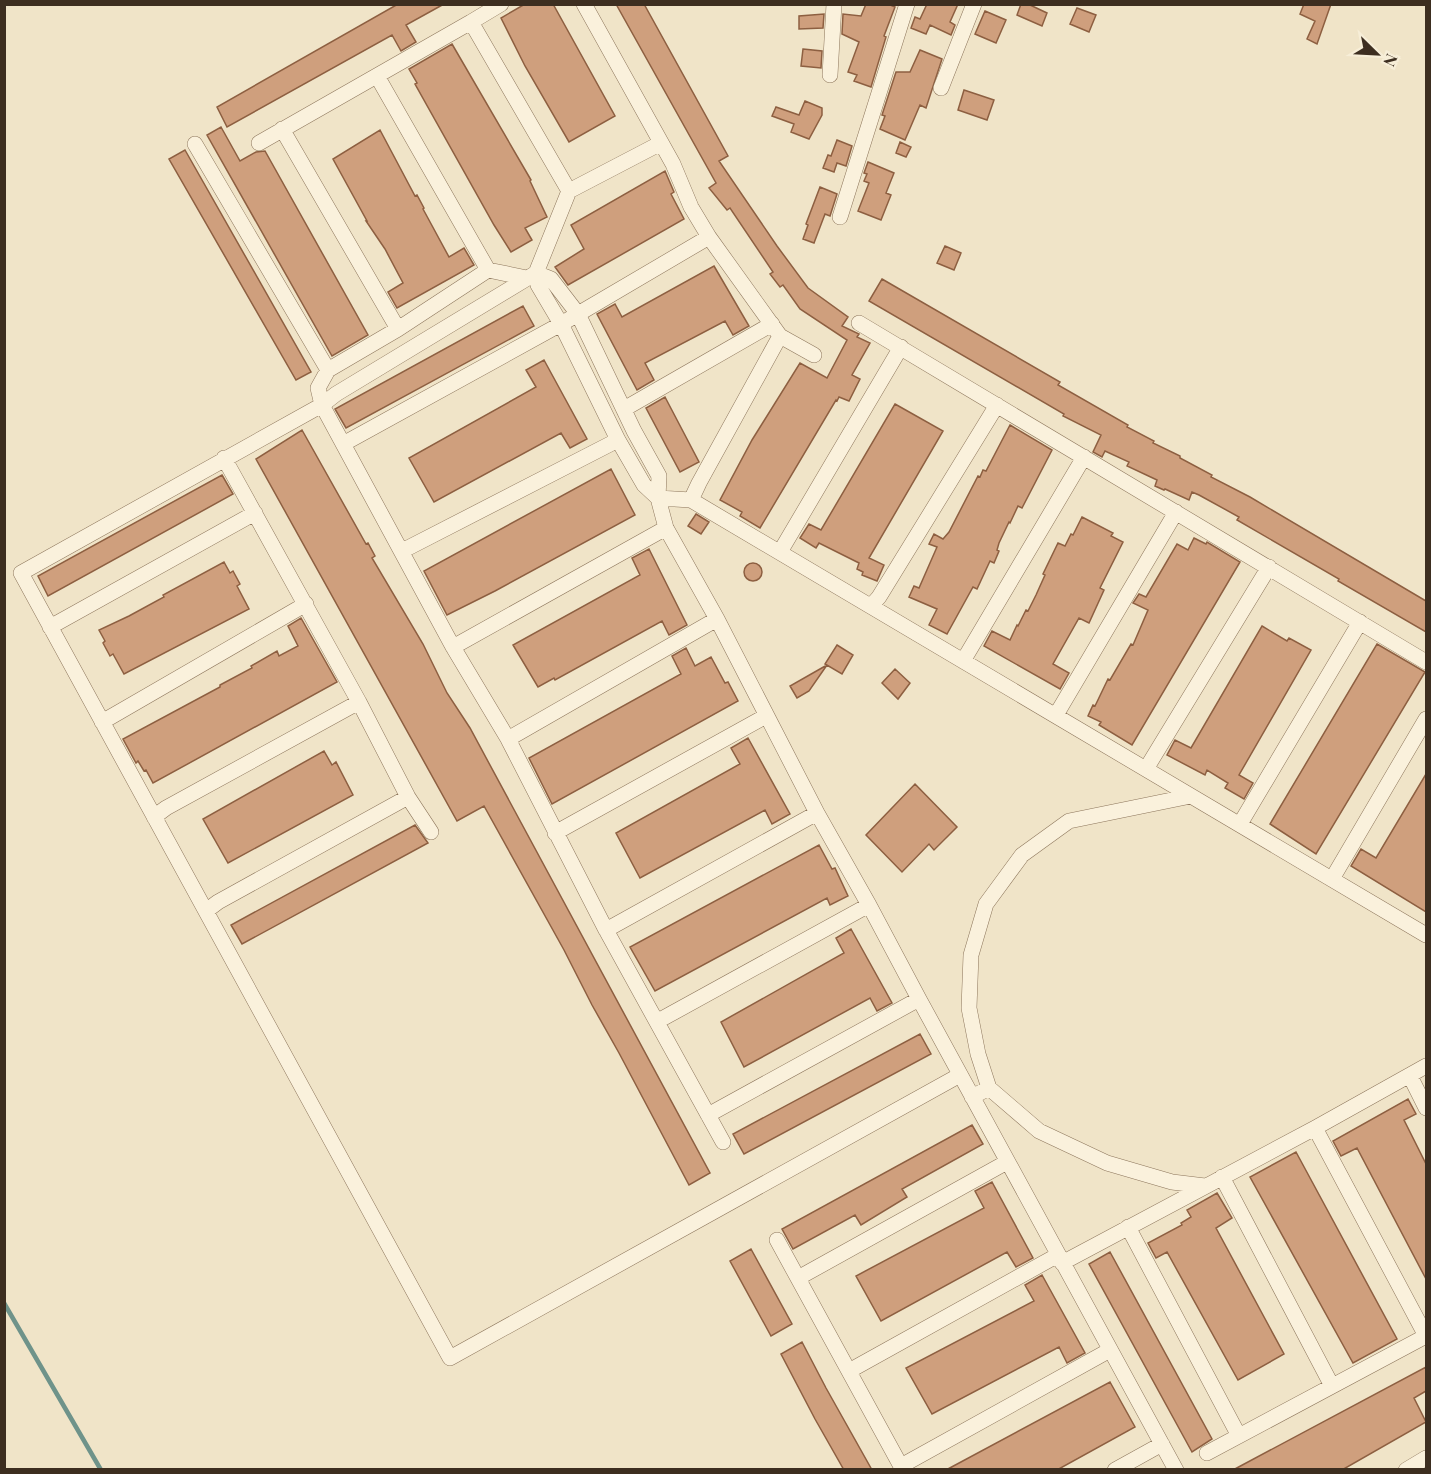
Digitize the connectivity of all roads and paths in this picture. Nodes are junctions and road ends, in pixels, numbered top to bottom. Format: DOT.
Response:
graph roads {
  1 [pos="501,4"];
  2 [pos="584,4"];
  3 [pos="834,4"];
  4 [pos="907,4"];
  5 [pos="974,4"];
  6 [pos="471,22"];
  7 [pos="830,75"];
  8 [pos="377,76"];
  9 [pos="941,88"];
  10 [pos="282,129"];
  11 [pos="661,142"];
  12 [pos="259,143"];
  13 [pos="195,144"];
  14 [pos="568,191"];
  15 [pos="840,217"];
  16 [pos="709,237"];
  17 [pos="488,270"];
  18 [pos="532,276"];
  19 [pos="578,314"];
  20 [pos="859,322"];
  21 [pos="561,324"];
  22 [pos="398,329"];
  23 [pos="776,330"];
  24 [pos="901,347"];
  25 [pos="814,355"];
  26 [pos="328,370"];
  27 [pos="322,405"];
  28 [pos="997,405"];
  29 [pos="624,409"];
  30 [pos="618,440"];
  31 [pos="343,444"];
  32 [pos="1084,457"];
  33 [pos="224,458"];
  34 [pos="658,498"];
  35 [pos="691,500"];
  36 [pos="1176,512"];
  37 [pos="255,513"];
  38 [pos="666,528"];
  39 [pos="402,551"];
  40 [pos="780,552"];
  41 [pos="1269,567"];
  42 [pos="306,604"];
  43 [pos="871,606"];
  44 [pos="717,619"];
  45 [pos="1360,622"];
  46 [pos="50,627"];
  47 [pos="453,647"];
  48 [pos="963,661"];
  49 [pos="1426,662"];
  50 [pos="359,702"];
  51 [pos="1056,715"];
  52 [pos="766,716"];
  53 [pos="1426,719"];
  54 [pos="102,722"];
  55 [pos="508,739"];
  56 [pos="1146,769"];
  57 [pos="1191,796"];
  58 [pos="408,797"];
  59 [pos="817,813"];
  60 [pos="154,817"];
  61 [pos="1240,824"];
  62 [pos="431,832"];
  63 [pos="555,833"];
  64 [pos="1332,879"];
  65 [pos="869,905"];
  66 [pos="206,911"];
  67 [pos="606,930"];
  68 [pos="1426,933"];
  69 [pos="919,999"];
  70 [pos="658,1021"];
  71 [pos="1426,1066"];
  72 [pos="960,1076"];
  73 [pos="1410,1076"];
  74 [pos="988,1088"];
  75 [pos="972,1097"];
  76 [pos="1426,1108"];
  77 [pos="708,1115"];
  78 [pos="1315,1128"];
  79 [pos="723,1142"];
  80 [pos="1007,1162"];
  81 [pos="1222,1177"];
  82 [pos="1205,1186"];
  83 [pos="1128,1227"];
  84 [pos="777,1240"];
  85 [pos="1060,1259"];
  86 [pos="798,1278"];
  87 [pos="1426,1336"];
  88 [pos="1110,1350"];
  89 [pos="849,1371"];
  90 [pos="1332,1386"];
  91 [pos="1239,1436"];
  92 [pos="1162,1444"];
  93 [pos="1207,1453"];
  94 [pos="1426,1458"];
  95 [pos="902,1468"];
  96 [pos="1115,1470"];
  97 [pos="1176,1470"];
  98 [pos="1406,1470"];
  1 -- 6 [label="street"];
  2 -- 11 [label="street"];
  3 -- 7 [label="street"];
  4 -- 15 [label="street"];
  5 -- 9 [label="street"];
  6 -- 8 [label="street"];
  6 -- 14 [label="street"];
  8 -- 10 [label="street"];
  8 -- 17 [label="street"];
  10 -- 12 [label="street"];
  10 -- 22 [label="street"];
  11 -- 14 [label="street"];
  11 -- 16 [label="street"];
  13 -- 26 [label="street"];
  14 -- 18 [label="street"];
  16 -- 19 [label="street"];
  16 -- 23 [label="street"];
  17 -- 18 [label="street"];
  17 -- 22 [label="street"];
  18 -- 19 [label="street"];
  18 -- 21 [label="street"];
  18 -- 27 [label="street"];
  19 -- 21 [label="street"];
  19 -- 29 [label="street"];
  20 -- 24 [label="street"];
  21 -- 30 [label="street"];
  21 -- 31 [label="street"];
  22 -- 26 [label="street"];
  23 -- 25 [label="street"];
  23 -- 29 [label="street"];
  23 -- 35 [label="street"];
  24 -- 28 [label="street"];
  24 -- 40 [label="street"];
  26 -- 27 [label="street"];
  27 -- 31 [label="street"];
  27 -- 33 [label="street"];
  28 -- 32 [label="street"];
  28 -- 43 [label="street"];
  29 -- 34 [label="street"];
  30 -- 34 [label="street"];
  30 -- 39 [label="street"];
  31 -- 39 [label="street"];
  32 -- 36 [label="street"];
  32 -- 48 [label="street"];
  33 -- 37 [label="street"];
  33 -- 46 [label="street"];
  34 -- 35 [label="street"];
  34 -- 38 [label="street"];
  35 -- 40 [label="street"];
  36 -- 41 [label="street"];
  36 -- 51 [label="street"];
  37 -- 42 [label="street"];
  37 -- 46 [label="street"];
  38 -- 44 [label="street"];
  38 -- 47 [label="street"];
  39 -- 47 [label="street"];
  40 -- 43 [label="street"];
  41 -- 45 [label="street"];
  41 -- 56 [label="street"];
  42 -- 50 [label="street"];
  42 -- 54 [label="street"];
  43 -- 48 [label="street"];
  44 -- 52 [label="street"];
  44 -- 55 [label="street"];
  45 -- 49 [label="street"];
  45 -- 61 [label="street"];
  46 -- 54 [label="street"];
  47 -- 55 [label="street"];
  48 -- 51 [label="street"];
  50 -- 58 [label="street"];
  50 -- 60 [label="street"];
  51 -- 56 [label="street"];
  52 -- 59 [label="street"];
  52 -- 63 [label="street"];
  53 -- 64 [label="street"];
  54 -- 60 [label="street"];
  55 -- 63 [label="street"];
  56 -- 57 [label="street"];
  57 -- 61 [label="street"];
  57 -- 74 [label="street"];
  58 -- 62 [label="street"];
  58 -- 66 [label="street"];
  59 -- 65 [label="street"];
  59 -- 67 [label="street"];
  60 -- 66 [label="street"];
  61 -- 64 [label="street"];
  63 -- 67 [label="street"];
  64 -- 68 [label="street"];
  65 -- 69 [label="street"];
  65 -- 70 [label="street"];
  66 -- 72 [label="street"];
  67 -- 70 [label="street"];
  69 -- 72 [label="street"];
  69 -- 77 [label="street"];
  70 -- 77 [label="street"];
  71 -- 73 [label="street"];
  72 -- 75 [label="street"];
  73 -- 76 [label="street"];
  73 -- 78 [label="street"];
  74 -- 75 [label="street"];
  74 -- 82 [label="street"];
  75 -- 80 [label="street"];
  77 -- 79 [label="street"];
  78 -- 81 [label="street"];
  78 -- 87 [label="street"];
  80 -- 85 [label="street"];
  80 -- 86 [label="street"];
  81 -- 82 [label="street"];
  81 -- 90 [label="street"];
  82 -- 83 [label="street"];
  83 -- 85 [label="street"];
  83 -- 91 [label="street"];
  84 -- 86 [label="street"];
  85 -- 88 [label="street"];
  85 -- 89 [label="street"];
  86 -- 89 [label="street"];
  87 -- 90 [label="street"];
  88 -- 92 [label="street"];
  88 -- 95 [label="street"];
  89 -- 95 [label="street"];
  90 -- 91 [label="street"];
  91 -- 93 [label="street"];
  92 -- 96 [label="street"];
  92 -- 97 [label="street"];
  94 -- 98 [label="street"];
}
